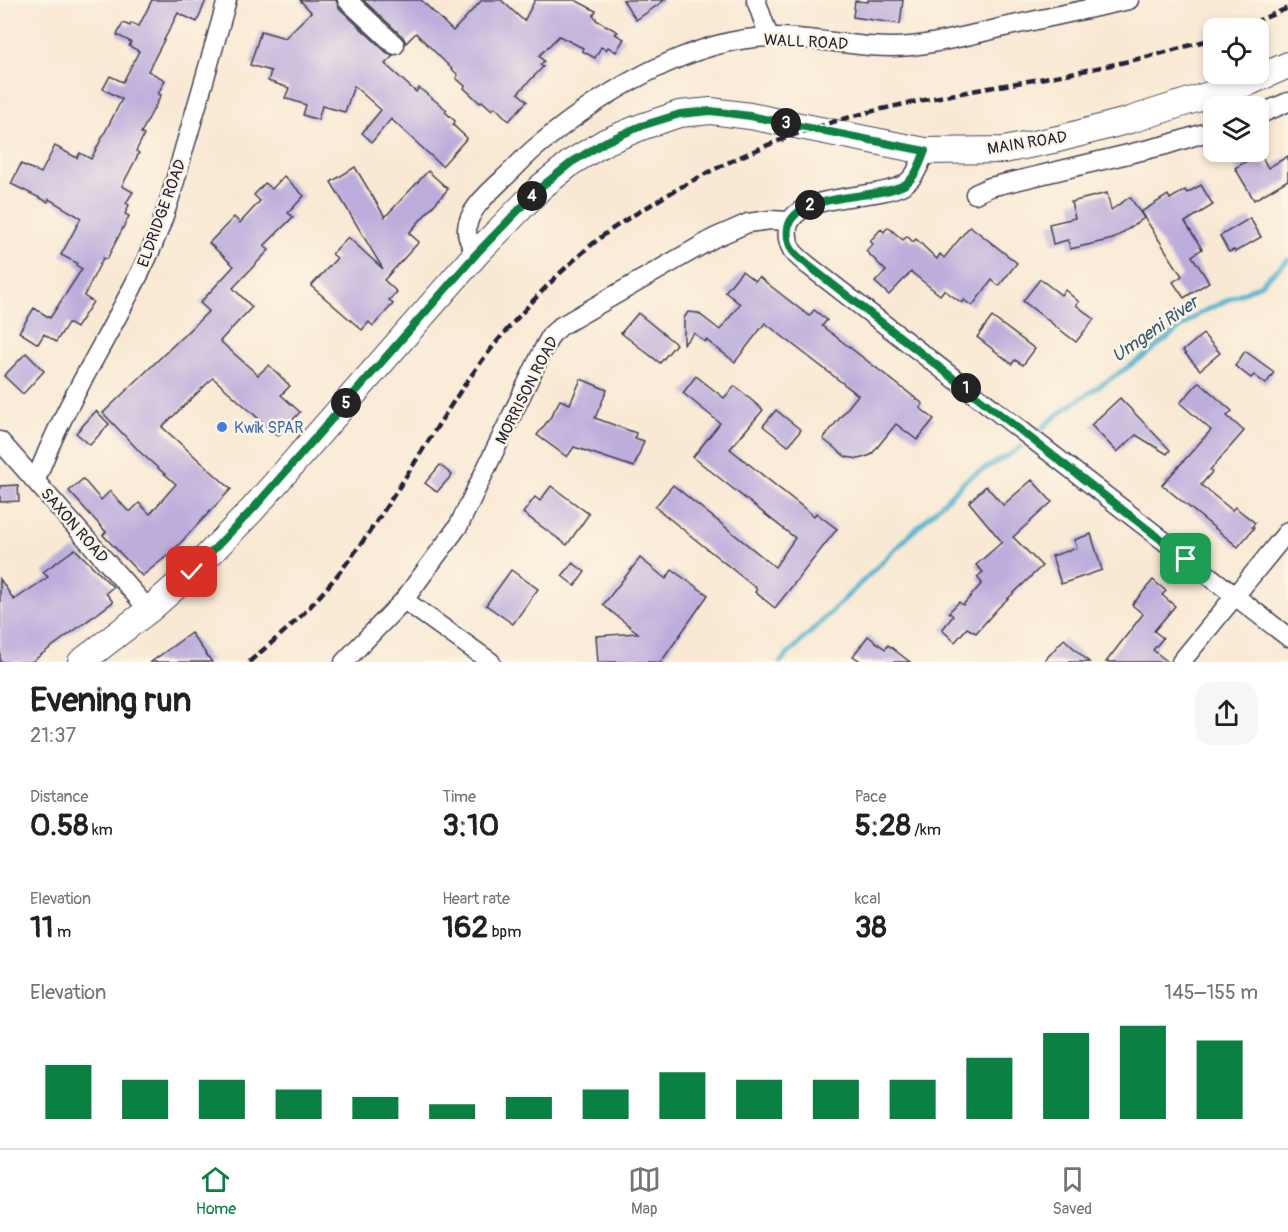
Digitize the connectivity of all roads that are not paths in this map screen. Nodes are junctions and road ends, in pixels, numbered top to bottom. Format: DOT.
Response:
graph roads {
  1 [pos="227,0"];
  2 [pos="347,0"];
  3 [pos="756,0"];
  4 [pos="1129,0"];
  5 [pos="770,37"];
  6 [pos="396,45"];
  7 [pos="1288,64"];
  8 [pos="1288,102"];
  9 [pos="1269,111"];
  10 [pos="1203,133"];
  11 [pos="925,151"];
  12 [pos="975,194"];
  13 [pos="789,221"];
  14 [pos="477,253"];
  15 [pos="0,441"];
  16 [pos="22,464"];
  17 [pos="0,466"];
  18 [pos="36,480"];
  19 [pos="1288,531"];
  20 [pos="1236,597"];
  21 [pos="404,600"];
  22 [pos="149,610"];
  23 [pos="1288,637"];
  24 [pos="81,662"];
  25 [pos="344,662"];
  26 [pos="491,662"];
  27 [pos="1181,662"];
  1 -- 18 [label="street, ELDRIDGE ROAD"];
  2 -- 6 [label="street"];
  3 -- 5 [label="street"];
  4 -- 5 [label="street, WALL ROAD"];
  5 -- 14 [label="street, WALL ROAD"];
  7 -- 11 [label="main road, MAIN ROAD"];
  8 -- 9 [label="street"];
  10 -- 12 [label="street"];
  11 -- 13 [label="street"];
  11 -- 14 [label="main road, MAIN ROAD"];
  13 -- 20 [label="street"];
  13 -- 21 [label="street, MORRISON ROAD"];
  14 -- 22 [label="main road, MAIN ROAD"];
  15 -- 16 [label="street, SAXON ROAD"];
  16 -- 17 [label="street"];
  16 -- 18 [label="street, SAXON ROAD"];
  18 -- 22 [label="street, SAXON ROAD"];
  19 -- 20 [label="street"];
  20 -- 23 [label="street"];
  20 -- 27 [label="street"];
  21 -- 25 [label="street, MORRISON ROAD"];
  21 -- 26 [label="street"];
  22 -- 24 [label="main road, MAIN ROAD"];
}
